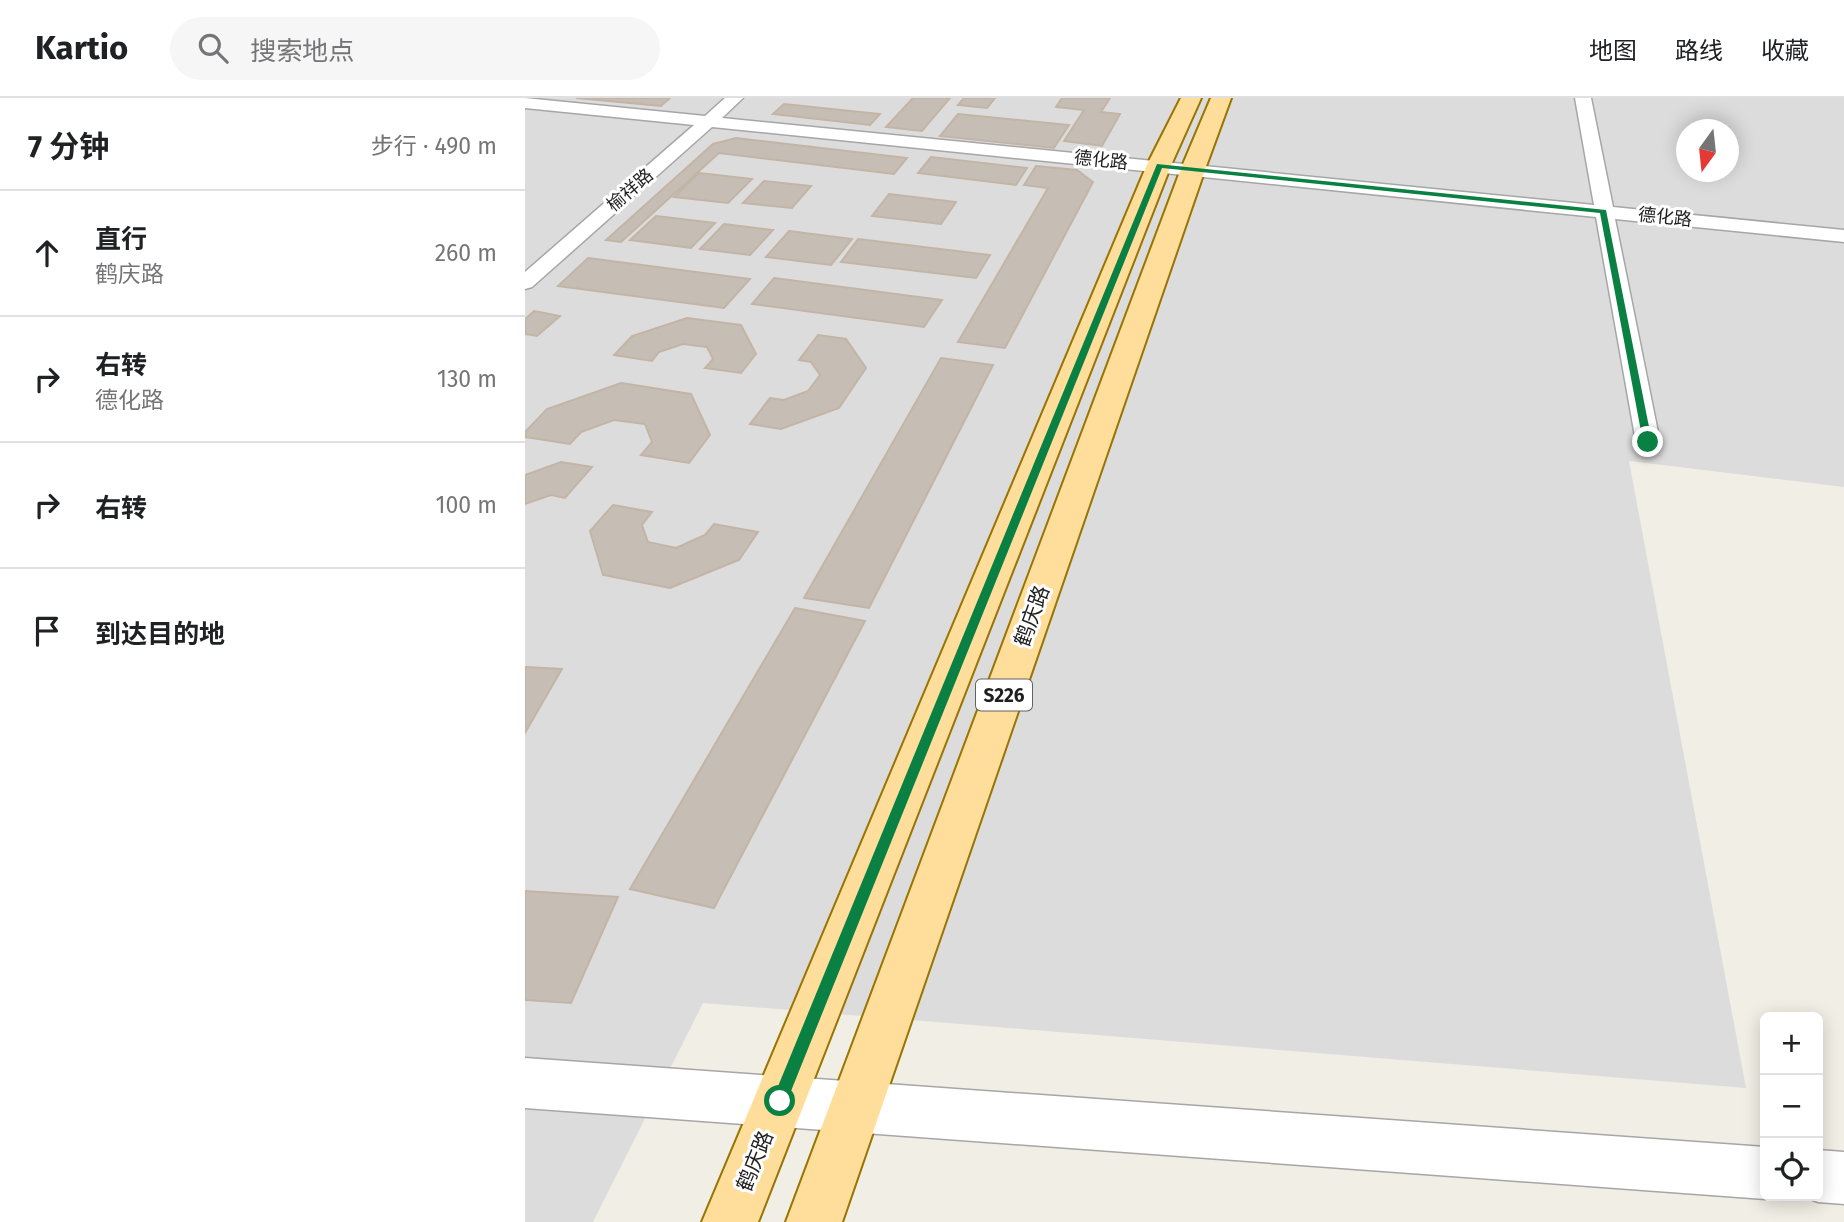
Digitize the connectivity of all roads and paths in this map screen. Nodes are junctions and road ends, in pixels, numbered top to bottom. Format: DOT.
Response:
graph roads {
  1 [pos="735,98"];
  2 [pos="1191,98"];
  3 [pos="1221,98"];
  4 [pos="1583,98"];
  5 [pos="525,103"];
  6 [pos="710,120"];
  7 [pos="1176,167"];
  8 [pos="1604,211"];
  9 [pos="1844,236"];
  10 [pos="527,279"];
  11 [pos="1648,442"];
  12 [pos="525,1083"];
  13 [pos="780,1101"];
  14 [pos="856,1107"];
  15 [pos="1760,1172"];
  16 [pos="1823,1176"];
  17 [pos="1844,1178"];
  18 [pos="730,1222"];
  19 [pos="814,1222"];
  1 -- 6 [label="street, 榆祥路"];
  2 -- 7 [label="main road, S226"];
  3 -- 7 [label="main road, S226"];
  4 -- 8 [label="street"];
  5 -- 6 [label="street, 德化路"];
  6 -- 7 [label="street, 德化路"];
  6 -- 10 [label="street, 榆祥路"];
  7 -- 8 [label="street, 德化路"];
  7 -- 13 [label="main road, 鹤庆路 / S226"];
  7 -- 14 [label="main road, 鹤庆路 / S226"];
  8 -- 9 [label="street, 德化路"];
  8 -- 11 [label="street"];
  12 -- 13 [label="street"];
  13 -- 14 [label="street"];
  13 -- 18 [label="main road, 鹤庆路 / S226"];
  14 -- 15 [label="street"];
  14 -- 19 [label="main road, 鹤庆路 / S226"];
  16 -- 17 [label="street"];
}
